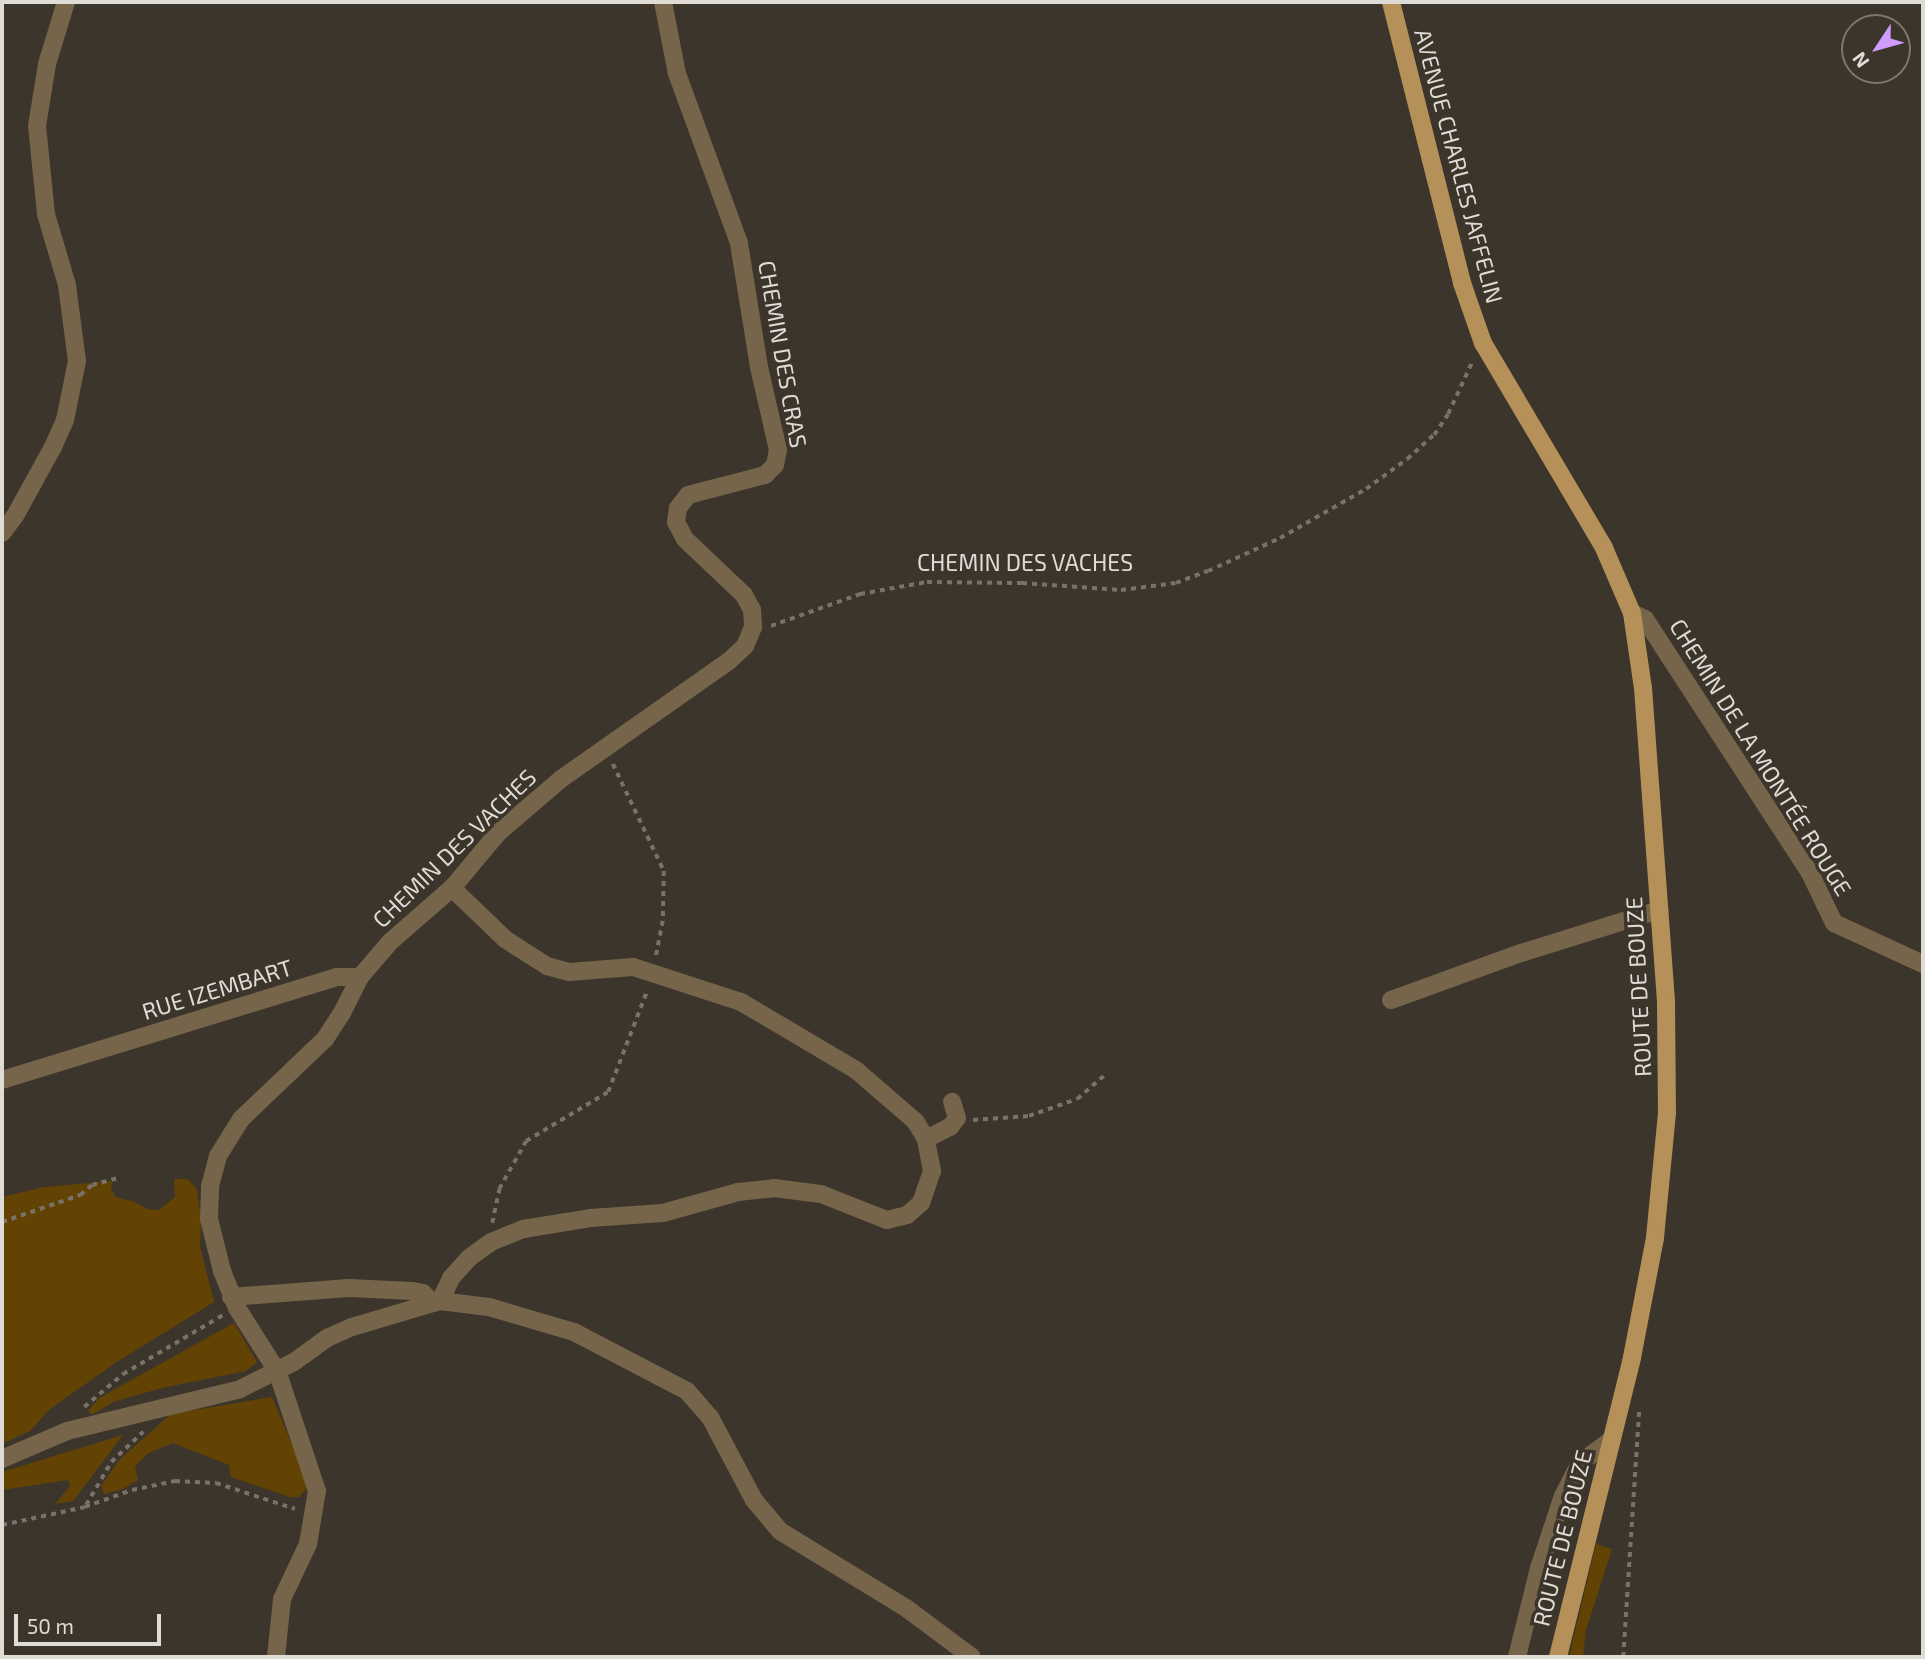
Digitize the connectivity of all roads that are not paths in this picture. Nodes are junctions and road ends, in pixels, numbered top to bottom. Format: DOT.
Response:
graph roads {
  1 [pos="66,2"];
  2 [pos="663,2"];
  3 [pos="1391,2"];
  4 [pos="1483,343"];
  5 [pos="2,533"];
  6 [pos="1632,613"];
  7 [pos="753,628"];
  8 [pos="452,888"];
  9 [pos="1659,910"];
  10 [pos="1923,964"];
  11 [pos="360,977"];
  12 [pos="1391,1000"];
  13 [pos="2,1080"];
  14 [pos="954,1110"];
  15 [pos="926,1139"];
  16 [pos="437,1302"];
  17 [pos="234,1303"];
  18 [pos="277,1371"];
  19 [pos="1611,1440"];
  20 [pos="2,1459"];
  21 [pos="276,1657"];
  22 [pos="972,1657"];
  23 [pos="1517,1657"];
  24 [pos="1558,1657"];
  1 -- 5 [label="street"];
  2 -- 7 [label="street, CHEMIN DES CRAS"];
  3 -- 4 [label="main road, AVENUE CHARLES JAFFELIN"];
  4 -- 6 [label="main road, ROUTE DE BOUZE"];
  6 -- 9 [label="main road, ROUTE DE BOUZE"];
  6 -- 10 [label="street, CHEMIN DE LA MONTÉE ROUGE"];
  7 -- 8 [label="street, CHEMIN DES VACHES"];
  8 -- 11 [label="street, CHEMIN DES VACHES"];
  8 -- 15 [label="street"];
  9 -- 12 [label="street"];
  9 -- 19 [label="main road, ROUTE DE BOUZE"];
  11 -- 13 [label="street, RUE IZEMBART"];
  11 -- 17 [label="street, CHEMIN DES VACHES"];
  14 -- 15 [label="street"];
  15 -- 16 [label="street"];
  16 -- 17 [label="street"];
  16 -- 18 [label="street"];
  16 -- 22 [label="street"];
  17 -- 18 [label="street, CHEMIN DES VACHES"];
  18 -- 20 [label="street"];
  18 -- 21 [label="street, CHEMIN DES VACHES"];
  19 -- 23 [label="street"];
  19 -- 24 [label="main road, ROUTE DE BOUZE"];
}
